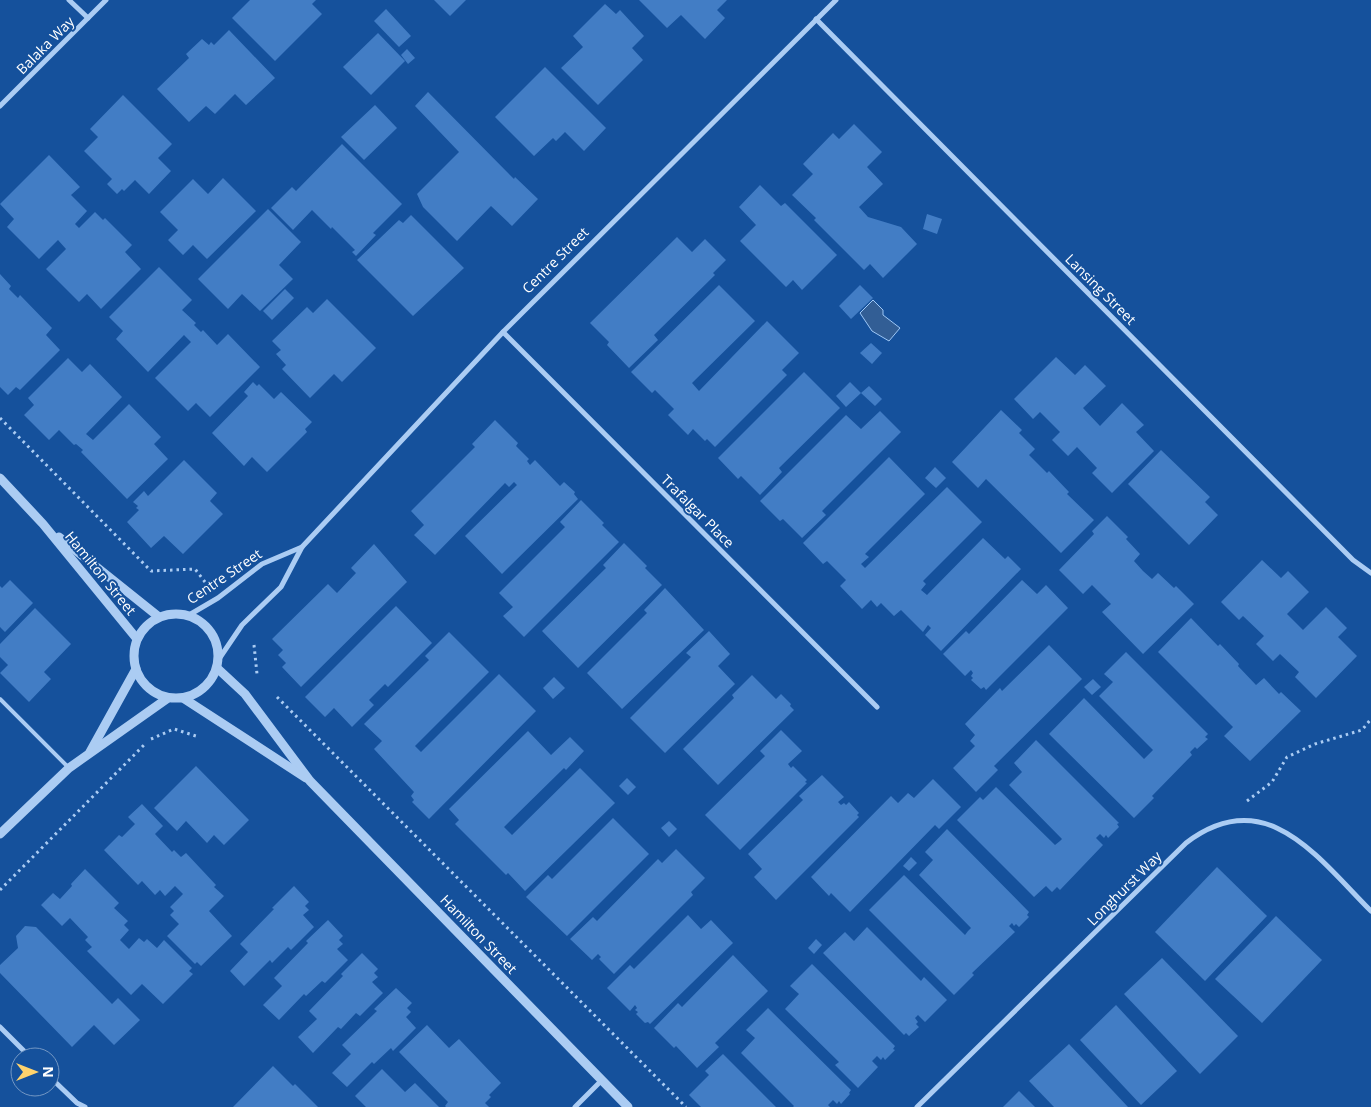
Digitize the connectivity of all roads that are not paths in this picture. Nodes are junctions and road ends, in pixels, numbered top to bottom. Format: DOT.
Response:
graph roads {
  1 [pos="69,0"];
  2 [pos="106,0"];
  3 [pos="836,0"];
  4 [pos="88,18"];
  5 [pos="816,19"];
  6 [pos="0,106"];
  7 [pos="502,332"];
  8 [pos="0,478"];
  9 [pos="43,524"];
  10 [pos="302,547"];
  11 [pos="1371,573"];
  12 [pos="189,616"];
  13 [pos="159,617"];
  14 [pos="137,639"];
  15 [pos="218,664"];
  16 [pos="136,669"];
  17 [pos="168,698"];
  18 [pos="183,698"];
  19 [pos="0,699"];
  20 [pos="877,707"];
  21 [pos="89,754"];
  22 [pos="68,768"];
  23 [pos="310,781"];
  24 [pos="0,834"];
  25 [pos="1371,911"];
  26 [pos="0,1027"];
  27 [pos="20,1047"];
  28 [pos="602,1080"];
  29 [pos="60,1087"];
  30 [pos="85,1107"];
  31 [pos="575,1107"];
  32 [pos="628,1107"];
  33 [pos="917,1107"];
  1 -- 4 [label="street"];
  2 -- 4 [label="street, Balaka Way"];
  3 -- 5 [label="street, Centre Street"];
  4 -- 6 [label="street, Balaka Way"];
  5 -- 7 [label="street, Centre Street"];
  5 -- 11 [label="street, Lansing Street"];
  7 -- 10 [label="street, Centre Street"];
  7 -- 20 [label="street, Trafalgar Place"];
  8 -- 9 [label="street, Hamilton Street"];
  9 -- 13 [label="street, Hamilton Street"];
  9 -- 14 [label="street, Hamilton Street"];
  10 -- 12 [label="street, Centre Street"];
  10 -- 15 [label="street, Centre Street"];
  12 -- 13 [label="street"];
  12 -- 15 [label="street"];
  13 -- 14 [label="street"];
  14 -- 16 [label="street"];
  15 -- 18 [label="street"];
  15 -- 23 [label="street, Hamilton Street"];
  16 -- 17 [label="street"];
  16 -- 21 [label="street"];
  17 -- 18 [label="street"];
  17 -- 21 [label="street"];
  18 -- 23 [label="street, Hamilton Street"];
  19 -- 22 [label="lane"];
  21 -- 22 [label="street"];
  22 -- 24 [label="street"];
  23 -- 28 [label="street, Hamilton Street"];
  25 -- 33 [label="street, Longhurst Way"];
  26 -- 27 [label="street"];
  28 -- 31 [label="street"];
  28 -- 32 [label="street, Hamilton Street"];
  29 -- 30 [label="street"];
}
